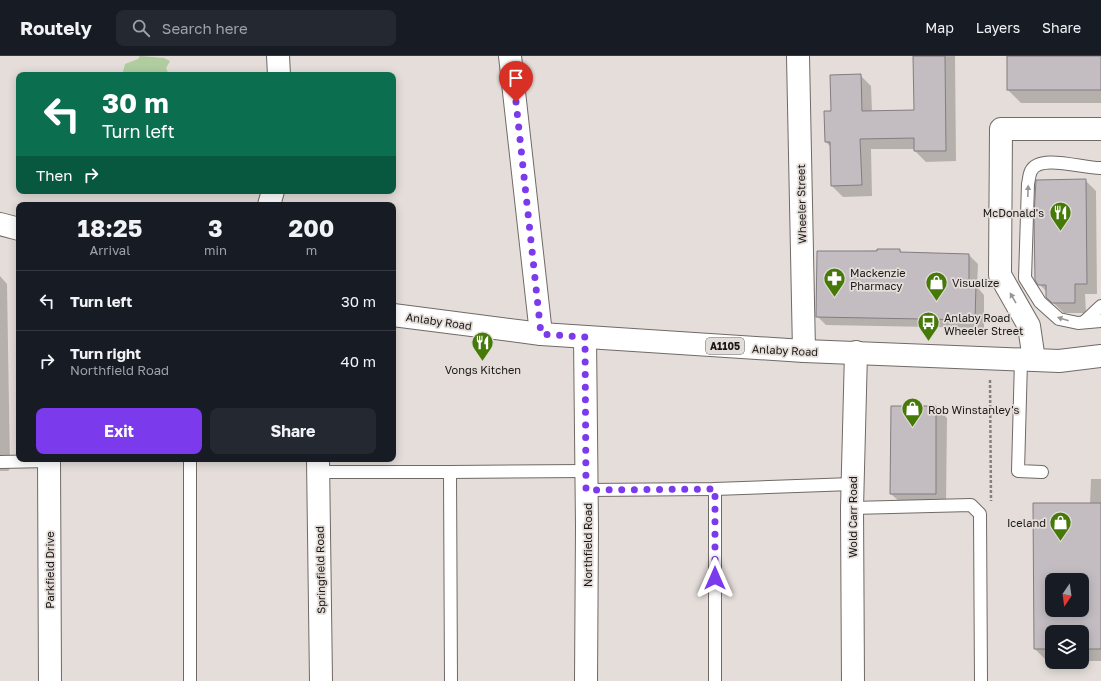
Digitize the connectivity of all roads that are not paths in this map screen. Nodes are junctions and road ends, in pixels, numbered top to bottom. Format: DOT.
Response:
graph roads {
  1 [pos="278,56"];
  2 [pos="510,56"];
  3 [pos="798,56"];
  4 [pos="279,72"];
  5 [pos="1101,129"];
  6 [pos="1101,168"];
  7 [pos="0,224"];
  8 [pos="16,228"];
  9 [pos="1101,306"];
  10 [pos="396,315"];
  11 [pos="1101,321"];
  12 [pos="1084,322"];
  13 [pos="541,334"];
  14 [pos="585,337"];
  15 [pos="804,351"];
  16 [pos="856,352"];
  17 [pos="1101,356"];
  18 [pos="1028,360"];
  19 [pos="1059,361"];
  20 [pos="1101,369"];
  21 [pos="16,461"];
  22 [pos="0,462"];
  23 [pos="49,462"];
  24 [pos="190,462"];
  25 [pos="318,465"];
  26 [pos="450,472"];
  27 [pos="1042,472"];
  28 [pos="586,480"];
  29 [pos="852,484"];
  30 [pos="715,489"];
  31 [pos="852,508"];
  32 [pos="50,681"];
  33 [pos="190,681"];
  34 [pos="321,681"];
  35 [pos="451,681"];
  36 [pos="586,681"];
  37 [pos="715,681"];
  38 [pos="853,681"];
  39 [pos="981,681"];
  1 -- 4 [label="street"];
  2 -- 13 [label="street"];
  3 -- 15 [label="street, Wheeler Street"];
  18 -- 5 [label="street, one-way"];
  12 -- 6 [label="lane, one-way"];
  7 -- 8 [label="street"];
  9 -- 12 [label="lane"];
  10 -- 13 [label="street, Anlaby Road / A1105"];
  11 -- 12 [label="lane"];
  13 -- 14 [label="street, Anlaby Road / A1105"];
  14 -- 15 [label="street, Anlaby Road / A1105"];
  14 -- 28 [label="street, Northfield Road"];
  15 -- 16 [label="street, Anlaby Road / A1105"];
  16 -- 18 [label="street, Anlaby Road / A1105"];
  16 -- 29 [label="street, Wold Carr Road"];
  17 -- 19 [label="street, Anlaby Road / A1105"];
  18 -- 19 [label="street, Anlaby Road / A1105"];
  18 -- 27 [label="lane"];
  19 -- 20 [label="street, Anlaby Road / A1105"];
  21 -- 22 [label="lane"];
  23 -- 32 [label="street, Parkfield Drive"];
  24 -- 33 [label="lane"];
  25 -- 26 [label="lane"];
  25 -- 34 [label="street, Springfield Road"];
  26 -- 28 [label="lane"];
  26 -- 35 [label="lane"];
  28 -- 30 [label="lane"];
  28 -- 36 [label="street, Northfield Road"];
  29 -- 30 [label="lane"];
  29 -- 31 [label="street, Wold Carr Road"];
  30 -- 37 [label="lane"];
  31 -- 38 [label="street, Wold Carr Road"];
  31 -- 39 [label="lane"];
}
